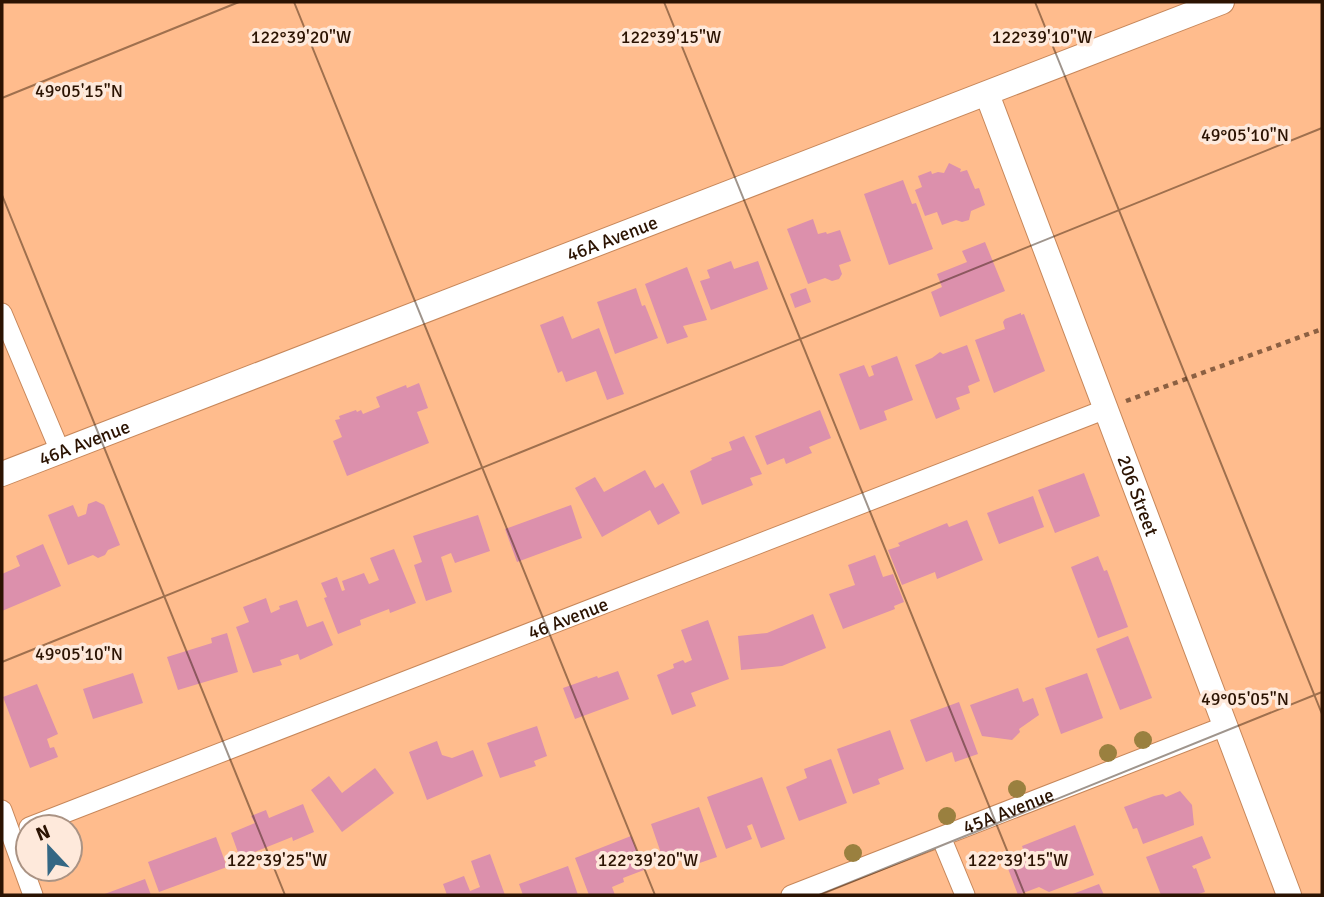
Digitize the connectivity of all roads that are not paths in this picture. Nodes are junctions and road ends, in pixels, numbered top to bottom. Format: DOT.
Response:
graph roads {
  1 [pos="1222,2"];
  2 [pos="987,94"];
  3 [pos="2,313"];
  4 [pos="1106,409"];
  5 [pos="60,451"];
  6 [pos="2,474"];
  7 [pos="1225,726"];
  8 [pos="67,813"];
  9 [pos="941,836"];
  10 [pos="791,895"];
  11 [pos="965,895"];
  12 [pos="1289,895"];
  1 -- 2 [label="street, 46A Avenue"];
  2 -- 4 [label="street, 206 Street"];
  2 -- 5 [label="street, 46A Avenue"];
  3 -- 5 [label="street"];
  4 -- 7 [label="street, 206 Street"];
  4 -- 8 [label="street, 46 Avenue"];
  5 -- 6 [label="street, 46A Avenue"];
  7 -- 9 [label="street, 45A Avenue"];
  7 -- 12 [label="street, 206 Street"];
  9 -- 10 [label="street, 45A Avenue"];
  9 -- 11 [label="street"];
}
